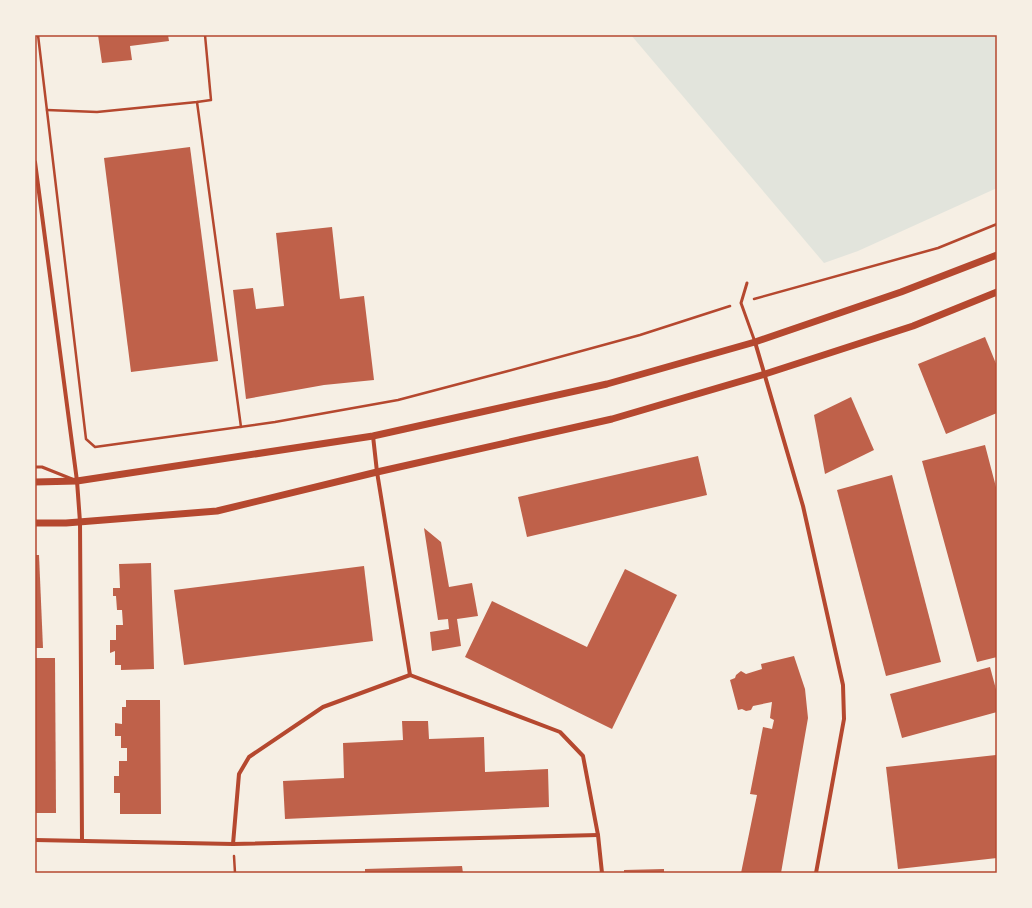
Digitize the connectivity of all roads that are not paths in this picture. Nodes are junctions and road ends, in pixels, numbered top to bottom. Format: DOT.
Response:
graph roads {
  1 [pos="35,162"];
  2 [pos="997,256"];
  3 [pos="747,283"];
  4 [pos="997,292"];
  5 [pos="755,342"];
  6 [pos="765,374"];
  7 [pos="373,436"];
  8 [pos="35,467"];
  9 [pos="377,472"];
  10 [pos="77,481"];
  11 [pos="35,482"];
  12 [pos="80,522"];
  13 [pos="35,523"];
  14 [pos="410,675"];
  15 [pos="598,835"];
  16 [pos="35,840"];
  17 [pos="82,840"];
  18 [pos="233,844"];
  19 [pos="602,873"];
  20 [pos="816,873"];
  1 -- 10 [label="street"];
  2 -- 5 [label="street"];
  3 -- 5 [label="lane"];
  4 -- 6 [label="street"];
  5 -- 6 [label="street"];
  5 -- 7 [label="street"];
  6 -- 9 [label="street"];
  6 -- 20 [label="street"];
  7 -- 9 [label="street"];
  7 -- 10 [label="street"];
  8 -- 10 [label="lane"];
  9 -- 12 [label="street"];
  9 -- 14 [label="street"];
  10 -- 11 [label="street"];
  10 -- 12 [label="street"];
  12 -- 13 [label="street"];
  12 -- 17 [label="street"];
  14 -- 15 [label="street"];
  14 -- 18 [label="street"];
  15 -- 18 [label="street"];
  15 -- 19 [label="street"];
  16 -- 17 [label="street"];
  17 -- 18 [label="street"];
}
